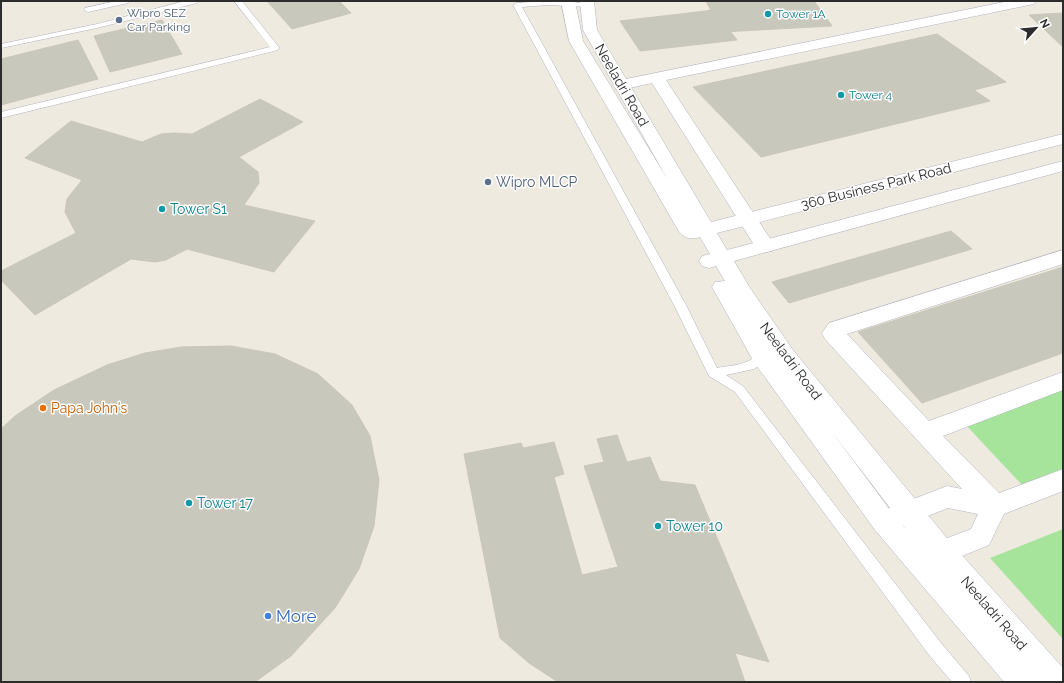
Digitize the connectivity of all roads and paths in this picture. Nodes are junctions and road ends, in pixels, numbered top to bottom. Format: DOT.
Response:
graph roads {
  1 [pos="125,1"];
  2 [pos="194,1"];
  3 [pos="238,1"];
  4 [pos="1029,1"];
  5 [pos="578,3"];
  6 [pos="88,10"];
  7 [pos="1,46"];
  8 [pos="657,79"];
  9 [pos="621,85"];
  10 [pos="1,115"];
  11 [pos="1063,139"];
  12 [pos="1063,166"];
  13 [pos="748,219"];
  14 [pos="698,232"];
  15 [pos="765,246"];
  16 [pos="1063,257"];
  17 [pos="714,260"];
  18 [pos="766,359"];
  19 [pos="713,373"];
  20 [pos="1063,381"];
  21 [pos="925,433"];
  22 [pos="1063,480"];
  23 [pos="995,506"];
  24 [pos="909,512"];
  25 [pos="884,522"];
  26 [pos="930,557"];
  27 [pos="963,682"];
  28 [pos="1024,682"];
  29 [pos="1055,682"];
  1 -- 6 [label="lane"];
  2 -- 7 [label="lane"];
  3 -- 10 [label="lane"];
  4 -- 8 [label="main road"];
  5 -- 9 [label="main road, Neeladri Road"];
  5 -- 14 [label="main road, Neeladri Road"];
  5 -- 19 [label="lane"];
  8 -- 9 [label="main road"];
  8 -- 13 [label="main road"];
  9 -- 14 [label="main road, Neeladri Road"];
  11 -- 13 [label="main road, 360 Business Park Road"];
  12 -- 15 [label="main road, 360 Business Park Road"];
  13 -- 14 [label="main road, 360 Business Park Road"];
  13 -- 15 [label="main road"];
  14 -- 17 [label="main road, Neeladri Road"];
  15 -- 17 [label="main road, 360 Business Park Road"];
  16 -- 21 [label="main road"];
  17 -- 18 [label="main road, Neeladri Road"];
  18 -- 19 [label="lane"];
  18 -- 24 [label="main road, Neeladri Road"];
  18 -- 25 [label="main road, Neeladri Road"];
  19 -- 27 [label="lane"];
  20 -- 21 [label="main road"];
  21 -- 23 [label="main road"];
  22 -- 23 [label="main road"];
  23 -- 24 [label="main road"];
  23 -- 26 [label="main road"];
  24 -- 25 [label="main road"];
  24 -- 26 [label="main road, Neeladri Road"];
  25 -- 26 [label="main road, Neeladri Road"];
  26 -- 28 [label="main road, Neeladri Road"];
  26 -- 29 [label="main road, Neeladri Road"];
}
